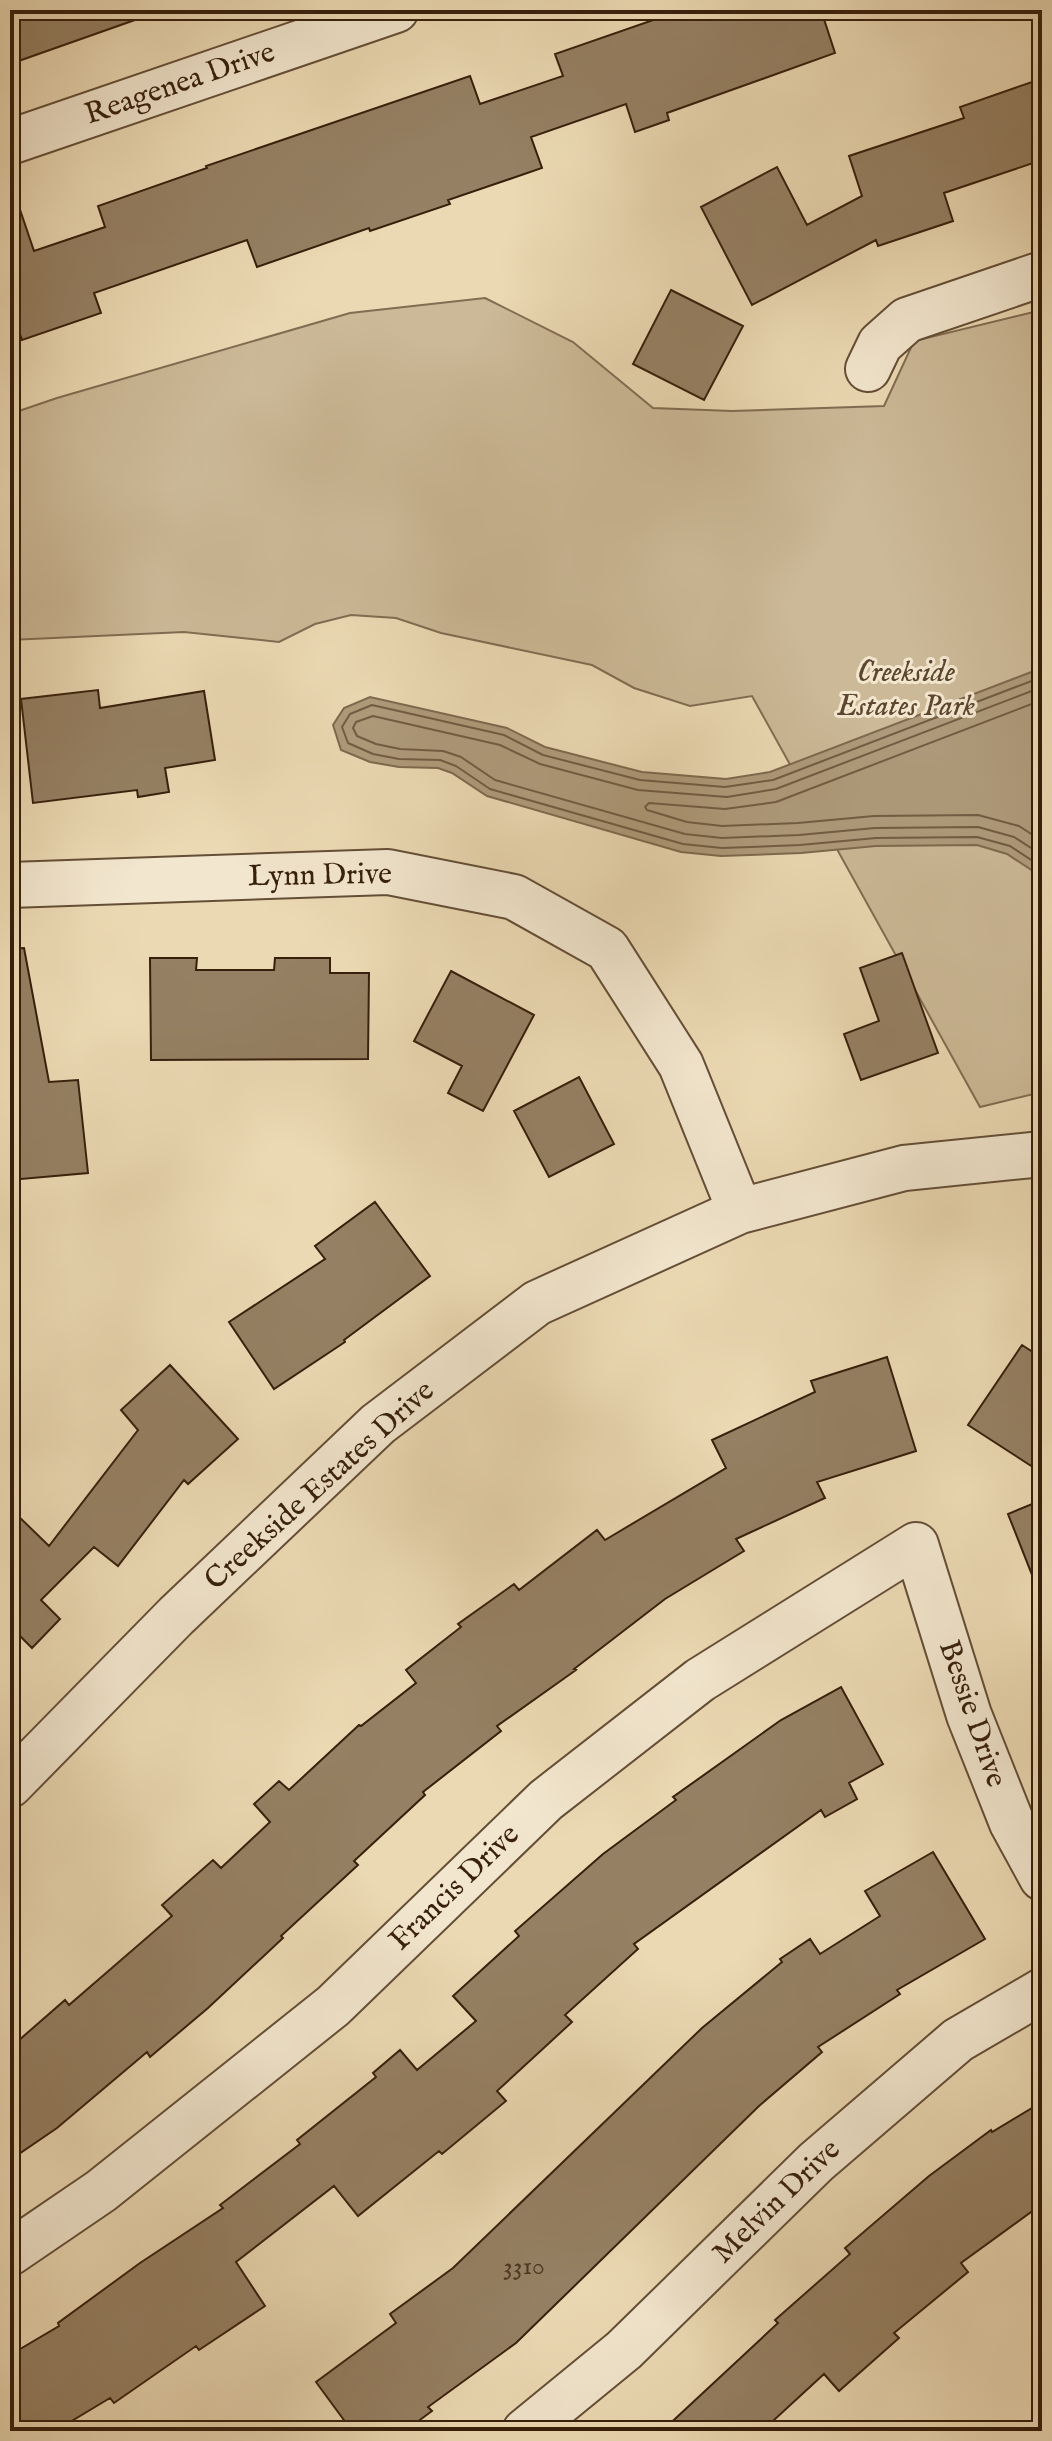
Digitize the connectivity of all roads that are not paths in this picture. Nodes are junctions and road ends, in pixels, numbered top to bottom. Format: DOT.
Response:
graph roads {
  1 [pos="396,10"];
  2 [pos="10,142"];
  3 [pos="1042,274"];
  4 [pos="868,369"];
  5 [pos="10,885"];
  6 [pos="1042,1154"];
  7 [pos="740,1211"];
  8 [pos="916,1545"];
  9 [pos="10,1785"];
  10 [pos="1042,1878"];
  11 [pos="1042,1991"];
  12 [pos="10,2253"];
  13 [pos="525,2431"];
  1 -- 2 [label="street, Reagenea Drive"];
  3 -- 4 [label="street"];
  5 -- 7 [label="street, Lynn Drive"];
  6 -- 7 [label="street, Creekside Estates Drive"];
  7 -- 9 [label="street, Creekside Estates Drive"];
  8 -- 10 [label="street, Bessie Drive"];
  8 -- 12 [label="street, Francis Drive"];
  11 -- 13 [label="street, Melvin Drive"];
}
